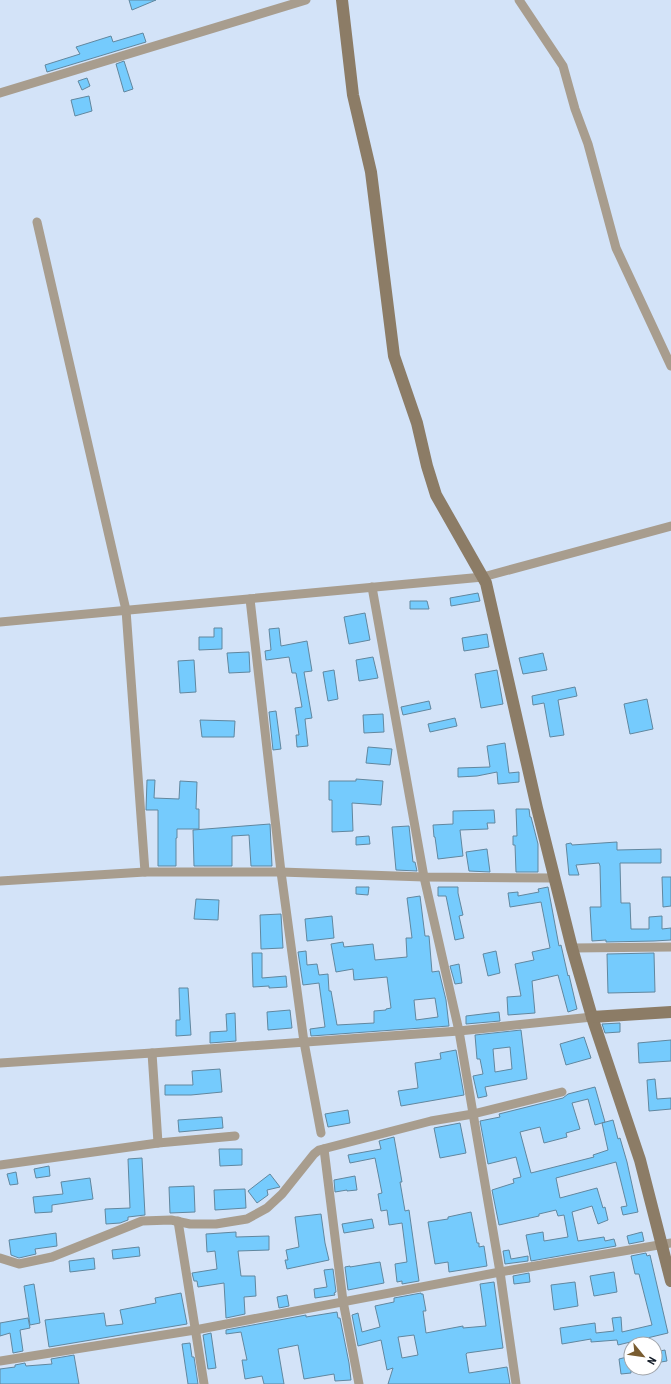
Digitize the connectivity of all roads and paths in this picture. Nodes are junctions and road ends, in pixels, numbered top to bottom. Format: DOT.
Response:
graph roads {
  1 [pos="306,0"];
  2 [pos="342,0"];
  3 [pos="520,0"];
  4 [pos="0,93"];
  5 [pos="37,222"];
  6 [pos="671,366"];
  7 [pos="671,526"];
  8 [pos="483,577"];
  9 [pos="372,587"];
  10 [pos="250,599"];
  11 [pos="126,610"];
  12 [pos="0,622"];
  13 [pos="145,872"];
  14 [pos="281,872"];
  15 [pos="424,877"];
  16 [pos="555,878"];
  17 [pos="0,882"];
  18 [pos="671,947"];
  19 [pos="572,948"];
  20 [pos="671,1012"];
  21 [pos="592,1017"];
  22 [pos="459,1031"];
  23 [pos="304,1042"];
  24 [pos="152,1053"];
  25 [pos="0,1063"];
  26 [pos="562,1092"];
  27 [pos="473,1114"];
  28 [pos="321,1133"];
  29 [pos="235,1136"];
  30 [pos="158,1143"];
  31 [pos="324,1149"];
  32 [pos="0,1165"];
  33 [pos="178,1221"];
  34 [pos="666,1243"];
  35 [pos="0,1258"];
  36 [pos="500,1272"];
  37 [pos="671,1281"];
  38 [pos="343,1301"];
  39 [pos="195,1330"];
  40 [pos="0,1361"];
  41 [pos="204,1384"];
  42 [pos="358,1384"];
  43 [pos="516,1384"];
  1 -- 4 [label="street"];
  2 -- 8 [label="street"];
  3 -- 6 [label="street"];
  5 -- 11 [label="street"];
  7 -- 8 [label="street"];
  8 -- 9 [label="street"];
  8 -- 16 [label="street"];
  9 -- 10 [label="street"];
  9 -- 15 [label="street"];
  10 -- 11 [label="street"];
  10 -- 14 [label="street"];
  11 -- 12 [label="street"];
  11 -- 13 [label="street"];
  13 -- 14 [label="street"];
  13 -- 17 [label="street"];
  14 -- 15 [label="street"];
  14 -- 23 [label="street"];
  15 -- 16 [label="street"];
  15 -- 22 [label="street"];
  16 -- 19 [label="street"];
  18 -- 19 [label="street"];
  19 -- 21 [label="street"];
  20 -- 21 [label="street"];
  21 -- 22 [label="street"];
  21 -- 34 [label="street"];
  22 -- 23 [label="street"];
  22 -- 27 [label="street"];
  23 -- 24 [label="street"];
  23 -- 28 [label="street"];
  24 -- 25 [label="street"];
  24 -- 30 [label="street"];
  26 -- 27 [label="street"];
  27 -- 31 [label="street"];
  27 -- 36 [label="street"];
  29 -- 30 [label="street"];
  30 -- 32 [label="street"];
  31 -- 33 [label="street"];
  31 -- 38 [label="street"];
  33 -- 35 [label="street"];
  33 -- 39 [label="street"];
  34 -- 36 [label="street"];
  34 -- 37 [label="street"];
  36 -- 38 [label="street"];
  36 -- 43 [label="street"];
  38 -- 39 [label="street"];
  38 -- 42 [label="street"];
  39 -- 40 [label="street"];
  39 -- 41 [label="street"];
}
